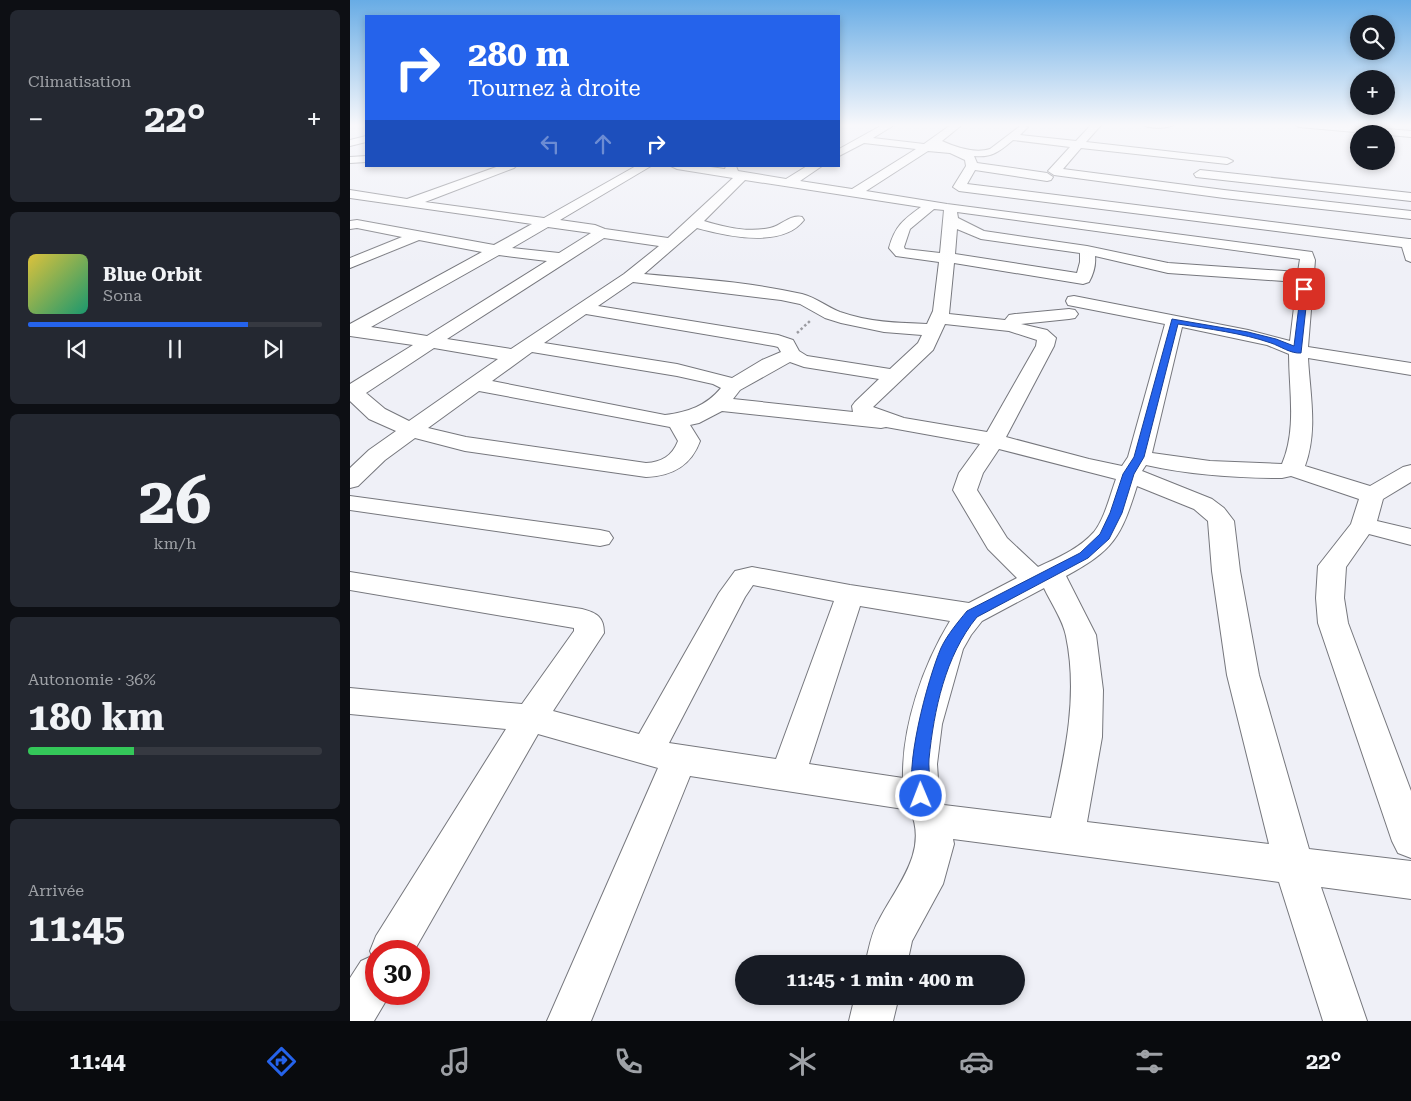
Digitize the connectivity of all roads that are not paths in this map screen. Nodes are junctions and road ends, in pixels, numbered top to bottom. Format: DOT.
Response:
graph roads {
  1 [pos="495,172"];
  2 [pos="635,172"];
  3 [pos="735,172"];
  4 [pos="806,172"];
  5 [pos="888,172"];
  6 [pos="968,172"];
  7 [pos="1027,172"];
  8 [pos="1052,172"];
  9 [pos="1134,172"];
  10 [pos="1185,172"];
  11 [pos="1226,172"];
  12 [pos="1050,174"];
  13 [pos="1223,176"];
  14 [pos="787,183"];
  15 [pos="1125,185"];
  16 [pos="854,193"];
  17 [pos="350,194"];
  18 [pos="1230,195"];
  19 [pos="1031,196"];
  20 [pos="1411,196"];
  21 [pos="407,202"];
  22 [pos="1294,202"];
  23 [pos="948,204"];
  24 [pos="1411,215"];
  25 [pos="797,220"];
  26 [pos="1232,220"];
  27 [pos="545,223"];
  28 [pos="694,223"];
  29 [pos="350,225"];
  30 [pos="1303,229"];
  31 [pos="602,233"];
  32 [pos="420,235"];
  33 [pos="670,243"];
  34 [pos="1410,247"];
  35 [pos="495,250"];
  36 [pos="1087,250"];
  37 [pos="1307,254"];
  38 [pos="560,258"];
  39 [pos="948,258"];
  40 [pos="350,263"];
  41 [pos="630,276"];
  42 [pos="1305,277"];
  43 [pos="1083,279"];
  44 [pos="1072,307"];
  45 [pos="582,308"];
  46 [pos="1175,320"];
  47 [pos="936,324"];
  48 [pos="1009,326"];
  49 [pos="351,330"];
  50 [pos="1046,338"];
  51 [pos="428,342"];
  52 [pos="788,349"];
  53 [pos="522,351"];
  54 [pos="1298,351"];
  55 [pos="1411,370"];
  56 [pos="894,376"];
  57 [pos="476,384"];
  58 [pos="733,386"];
  59 [pos="351,392"];
  60 [pos="719,404"];
  61 [pos="677,421"];
  62 [pos="902,425"];
  63 [pos="411,430"];
  64 [pos="993,441"];
  65 [pos="1134,466"];
  66 [pos="1292,468"];
  67 [pos="355,471"];
  68 [pos="1411,472"];
  69 [pos="1372,495"];
  70 [pos="350,503"];
  71 [pos="1363,525"];
  72 [pos="1411,537"];
  73 [pos="600,538"];
  74 [pos="1043,576"];
  75 [pos="350,581"];
  76 [pos="850,595"];
  77 [pos="972,614"];
  78 [pos="350,701"];
  79 [pos="530,718"];
  80 [pos="663,755"];
  81 [pos="787,777"];
  82 [pos="927,808"];
  83 [pos="1066,837"];
  84 [pos="1411,841"];
  85 [pos="1294,866"];
  86 [pos="1411,880"];
  87 [pos="398,940"];
  88 [pos="888,955"];
  89 [pos="365,995"];
  90 [pos="875,1005"];
  91 [pos="350,1020"];
  92 [pos="569,1021"];
  93 [pos="871,1021"];
  94 [pos="1345,1021"];
  1 -- 21 [label="street"];
  2 -- 27 [label="street"];
  3 -- 14 [label="street"];
  3 -- 28 [label="street"];
  4 -- 14 [label="street"];
  5 -- 16 [label="street"];
  6 -- 23 [label="street"];
  7 -- 12 [label="street"];
  8 -- 12 [label="street"];
  9 -- 15 [label="street"];
  10 -- 13 [label="street"];
  11 -- 13 [label="street"];
  12 -- 15 [label="street"];
  12 -- 19 [label="street"];
  13 -- 18 [label="street"];
  13 -- 20 [label="street"];
  14 -- 16 [label="street"];
  15 -- 18 [label="street"];
  15 -- 19 [label="street"];
  15 -- 26 [label="street"];
  16 -- 23 [label="street"];
  17 -- 21 [label="street"];
  18 -- 22 [label="street"];
  18 -- 26 [label="street"];
  19 -- 23 [label="street"];
  21 -- 27 [label="street"];
  22 -- 24 [label="street"];
  22 -- 30 [label="street"];
  23 -- 36 [label="street"];
  23 -- 37 [label="street"];
  23 -- 39 [label="street"];
  23 -- 39 [label="street"];
  25 -- 28 [label="street"];
  26 -- 30 [label="street"];
  27 -- 31 [label="street"];
  27 -- 35 [label="street"];
  28 -- 33 [label="street"];
  29 -- 32 [label="street"];
  30 -- 34 [label="street"];
  30 -- 37 [label="street"];
  31 -- 33 [label="street"];
  31 -- 38 [label="street"];
  32 -- 35 [label="street"];
  32 -- 40 [label="street"];
  33 -- 41 [label="street"];
  35 -- 38 [label="street"];
  35 -- 49 [label="street"];
  36 -- 42 [label="street"];
  36 -- 43 [label="street"];
  37 -- 42 [label="street"];
  38 -- 51 [label="street"];
  39 -- 43 [label="street"];
  39 -- 47 [label="street"];
  41 -- 45 [label="street"];
  41 -- 47 [label="street"];
  42 -- 54 [label="street"];
  43 -- 44 [label="street"];
  44 -- 46 [label="street"];
  44 -- 48 [label="street"];
  44 -- 50 [label="street"];
  45 -- 52 [label="street"];
  45 -- 53 [label="street"];
  46 -- 54 [label="street"];
  46 -- 65 [label="street"];
  47 -- 48 [label="street"];
  47 -- 56 [label="street"];
  48 -- 50 [label="street"];
  49 -- 51 [label="street"];
  50 -- 64 [label="street"];
  51 -- 53 [label="street"];
  51 -- 59 [label="street"];
  52 -- 56 [label="street"];
  52 -- 58 [label="street"];
  53 -- 57 [label="street"];
  53 -- 58 [label="street"];
  54 -- 55 [label="street"];
  54 -- 66 [label="street"];
  56 -- 62 [label="street"];
  57 -- 61 [label="street"];
  57 -- 63 [label="street"];
  58 -- 60 [label="street"];
  59 -- 63 [label="street"];
  60 -- 61 [label="street"];
  60 -- 62 [label="street"];
  61 -- 63 [label="street"];
  62 -- 64 [label="street"];
  63 -- 67 [label="street"];
  64 -- 65 [label="street"];
  64 -- 74 [label="street"];
  65 -- 66 [label="street"];
  65 -- 74 [label="street"];
  65 -- 85 [label="street"];
  66 -- 69 [label="street"];
  68 -- 69 [label="street"];
  69 -- 71 [label="street"];
  70 -- 73 [label="street"];
  71 -- 72 [label="street"];
  71 -- 84 [label="street"];
  74 -- 77 [label="street"];
  74 -- 83 [label="street"];
  75 -- 79 [label="street"];
  76 -- 77 [label="street"];
  76 -- 80 [label="street"];
  76 -- 81 [label="street"];
  77 -- 82 [label="street"];
  78 -- 79 [label="street"];
  79 -- 80 [label="street"];
  79 -- 87 [label="street"];
  80 -- 81 [label="street"];
  80 -- 92 [label="street"];
  81 -- 82 [label="street"];
  82 -- 83 [label="street"];
  82 -- 88 [label="street"];
  83 -- 85 [label="street"];
  85 -- 86 [label="street"];
  85 -- 94 [label="street"];
  89 -- 91 [label="street"];
  90 -- 93 [label="street"];
}
